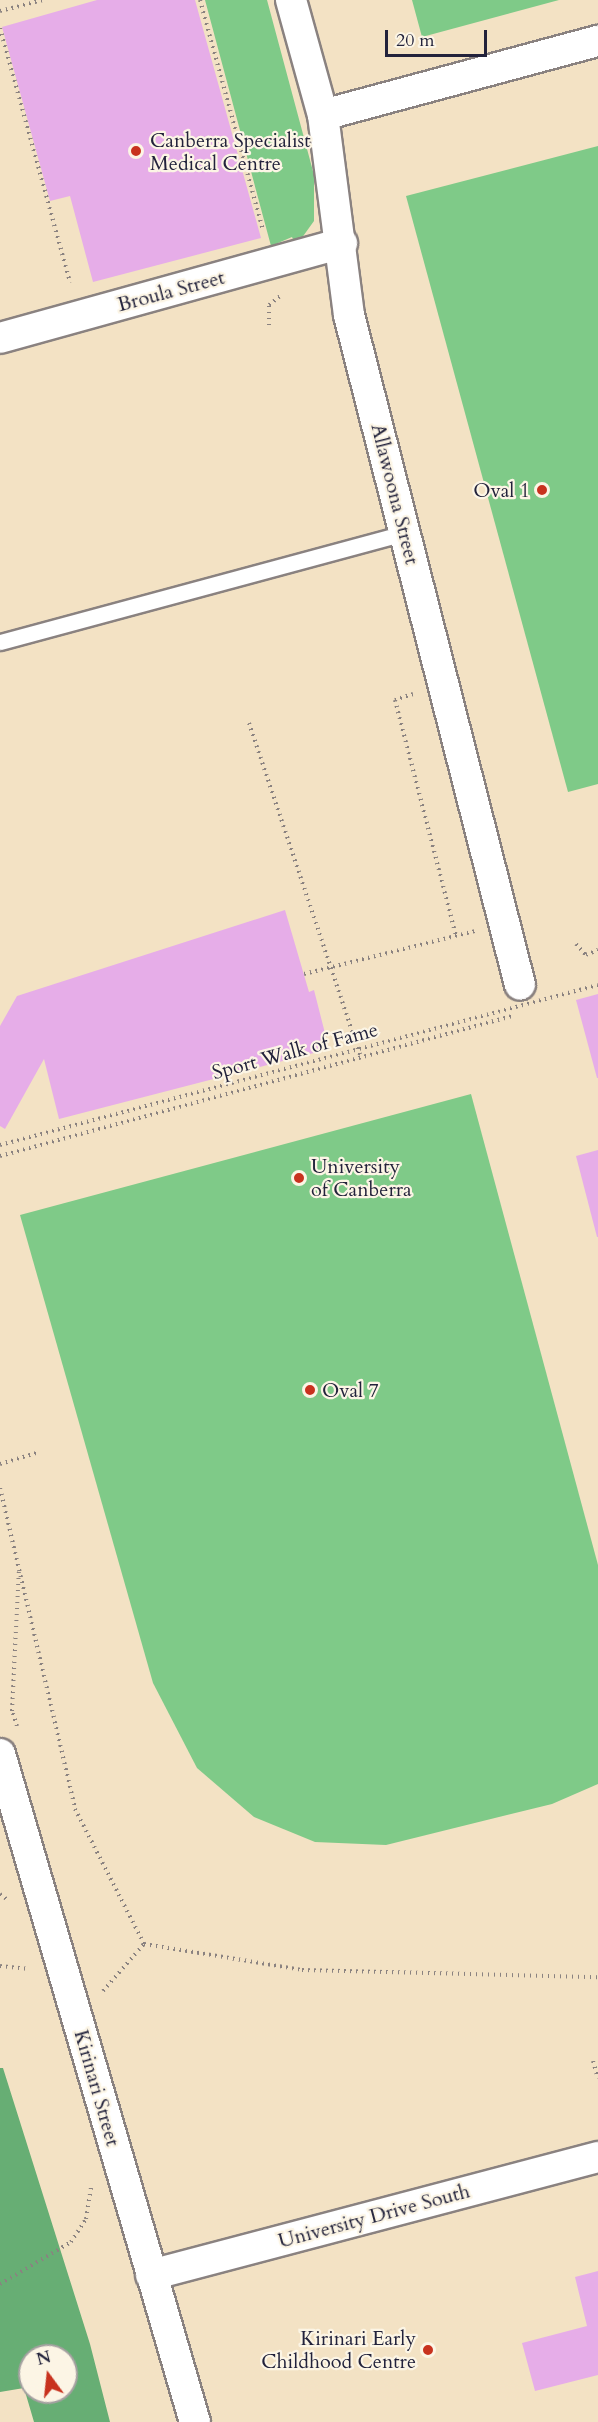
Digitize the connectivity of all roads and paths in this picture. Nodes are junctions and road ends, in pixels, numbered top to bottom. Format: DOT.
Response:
graph roads {
  1 [pos="43,0"];
  2 [pos="200,0"];
  3 [pos="291,0"];
  4 [pos="0,11"];
  5 [pos="0,27"];
  6 [pos="598,41"];
  7 [pos="323,115"];
  8 [pos="266,241"];
  9 [pos="342,243"];
  10 [pos="77,281"];
  11 [pos="0,338"];
  12 [pos="405,532"];
  13 [pos="0,642"];
  14 [pos="418,692"];
  15 [pos="249,723"];
  16 [pos="505,923"];
  17 [pos="456,936"];
  18 [pos="576,944"];
  19 [pos="598,950"];
  20 [pos="330,967"];
  21 [pos="304,974"];
  22 [pos="520,985"];
  23 [pos="598,985"];
  24 [pos="516,1015"];
  25 [pos="361,1057"];
  26 [pos="0,1145"];
  27 [pos="0,1156"];
  28 [pos="37,1453"];
  29 [pos="0,1464"];
  30 [pos="0,1488"];
  31 [pos="19,1569"];
  32 [pos="12,1712"];
  33 [pos="0,1754"];
  34 [pos="144,1944"];
  35 [pos="0,1966"];
  36 [pos="598,1977"];
  37 [pos="32,1979"];
  38 [pos="100,1995"];
  39 [pos="593,2061"];
  40 [pos="598,2078"];
  41 [pos="598,2157"];
  42 [pos="91,2188"];
  43 [pos="151,2275"];
  44 [pos="0,2284"];
  45 [pos="195,2422"];
  1 -- 4 [label="path"];
  2 -- 8 [label="path"];
  3 -- 7 [label="street, Allawoona Street"];
  5 -- 10 [label="path"];
  6 -- 7 [label="street"];
  7 -- 9 [label="street, Allawoona Street"];
  9 -- 11 [label="street, Broula Street"];
  9 -- 12 [label="street, Allawoona Street"];
  12 -- 13 [label="lane"];
  12 -- 16 [label="street, Allawoona Street"];
  14 -- 17 [label="path"];
  15 -- 20 [label="path"];
  16 -- 17 [label="path"];
  16 -- 22 [label="street, Allawoona Street"];
  17 -- 20 [label="path"];
  18 -- 19 [label="path"];
  20 -- 21 [label="path"];
  20 -- 25 [label="path"];
  23 -- 26 [label="path, Sport Walk of Fame, bridge"];
  24 -- 25 [label="path"];
  25 -- 27 [label="path"];
  28 -- 29 [label="path"];
  30 -- 31 [label="path"];
  31 -- 32 [label="path"];
  31 -- 34 [label="path"];
  33 -- 43 [label="street, Kirinari Street"];
  34 -- 36 [label="path"];
  34 -- 38 [label="path"];
  35 -- 37 [label="path"];
  39 -- 40 [label="path"];
  41 -- 43 [label="street, University Drive South"];
  42 -- 44 [label="path"];
  43 -- 45 [label="street, Kirinari Street"];
}
